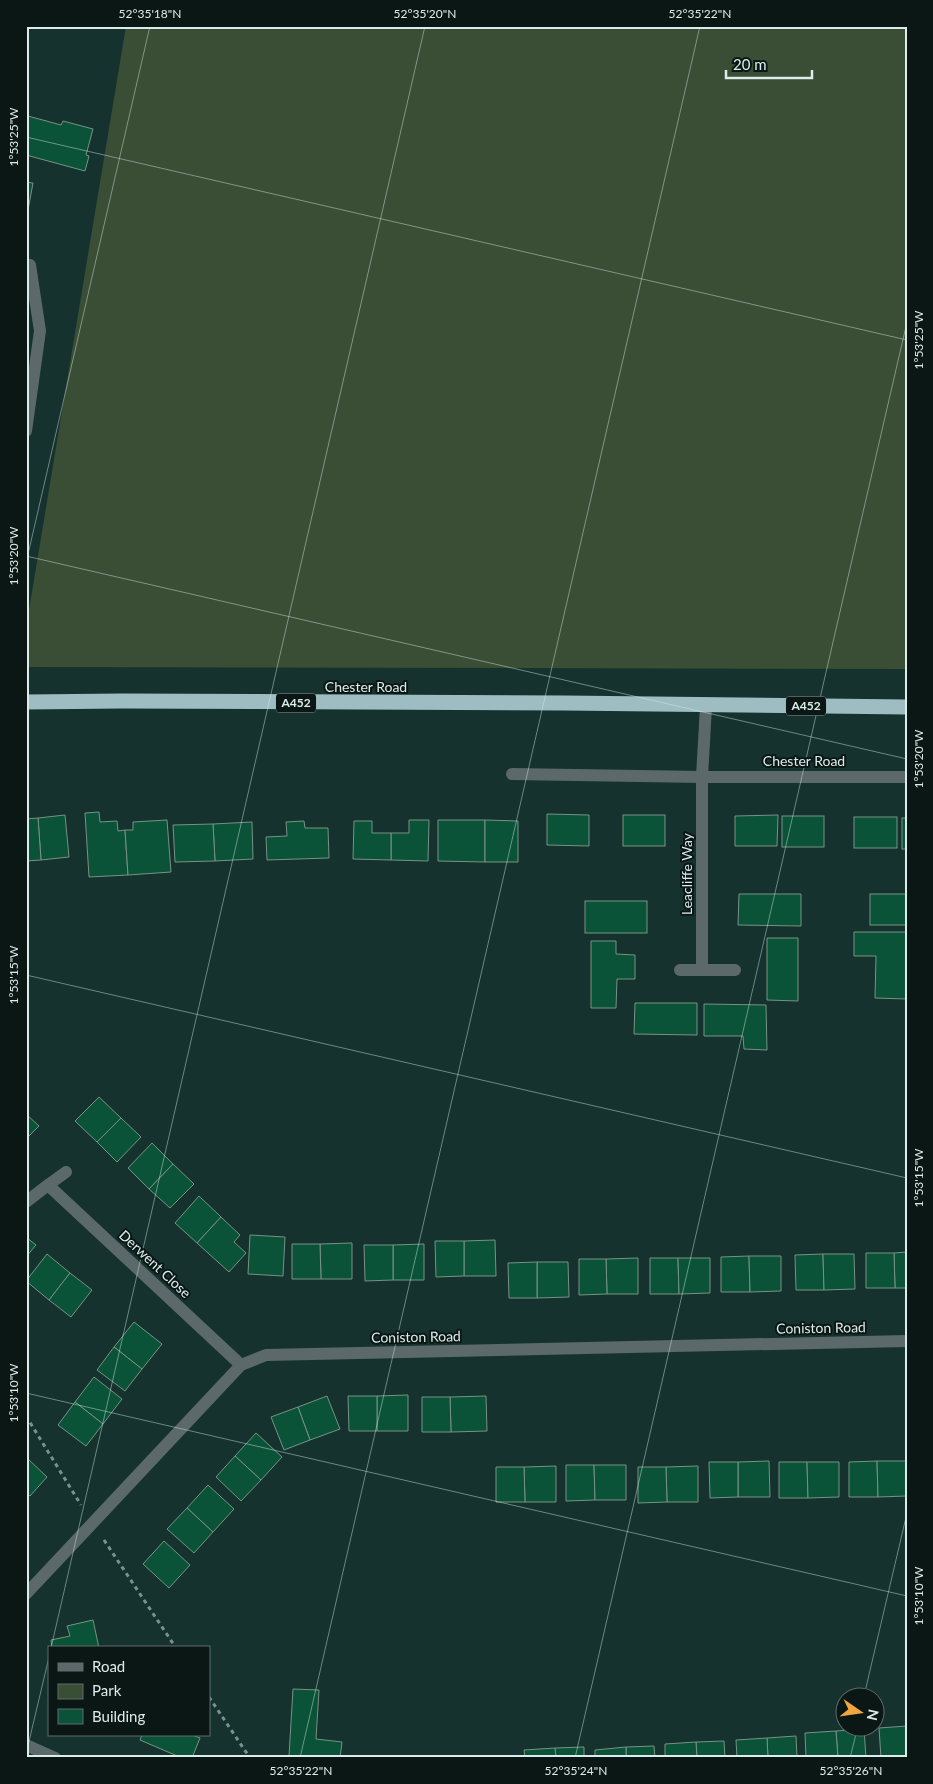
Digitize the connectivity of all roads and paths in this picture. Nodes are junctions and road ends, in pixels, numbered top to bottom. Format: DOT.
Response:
graph roads {
  1 [pos="30,265"];
  2 [pos="26,431"];
  3 [pos="26,702"];
  4 [pos="706,706"];
  5 [pos="907,707"];
  6 [pos="512,774"];
  7 [pos="702,777"];
  8 [pos="907,777"];
  9 [pos="680,970"];
  10 [pos="702,970"];
  11 [pos="735,970"];
  12 [pos="66,1172"];
  13 [pos="48,1185"];
  14 [pos="26,1202"];
  15 [pos="907,1341"];
  16 [pos="241,1365"];
  17 [pos="26,1594"];
  18 [pos="210,1698"];
  19 [pos="26,1745"];
  20 [pos="55,1758"];
  21 [pos="250,1758"];
  1 -- 2 [label="street"];
  3 -- 4 [label="highway, Chester Road / A452"];
  4 -- 5 [label="highway, Chester Road / A452"];
  4 -- 7 [label="street"];
  6 -- 7 [label="street, Chester Road"];
  7 -- 8 [label="street, Chester Road"];
  7 -- 10 [label="street, Leacliffe Way"];
  9 -- 10 [label="street"];
  10 -- 11 [label="street"];
  12 -- 13 [label="street"];
  13 -- 14 [label="street"];
  13 -- 16 [label="street, Derwent Close"];
  15 -- 16 [label="street, Coniston Road"];
  16 -- 17 [label="street, Coniston Road"];
  18 -- 21 [label="path"];
  19 -- 20 [label="street"];
}
